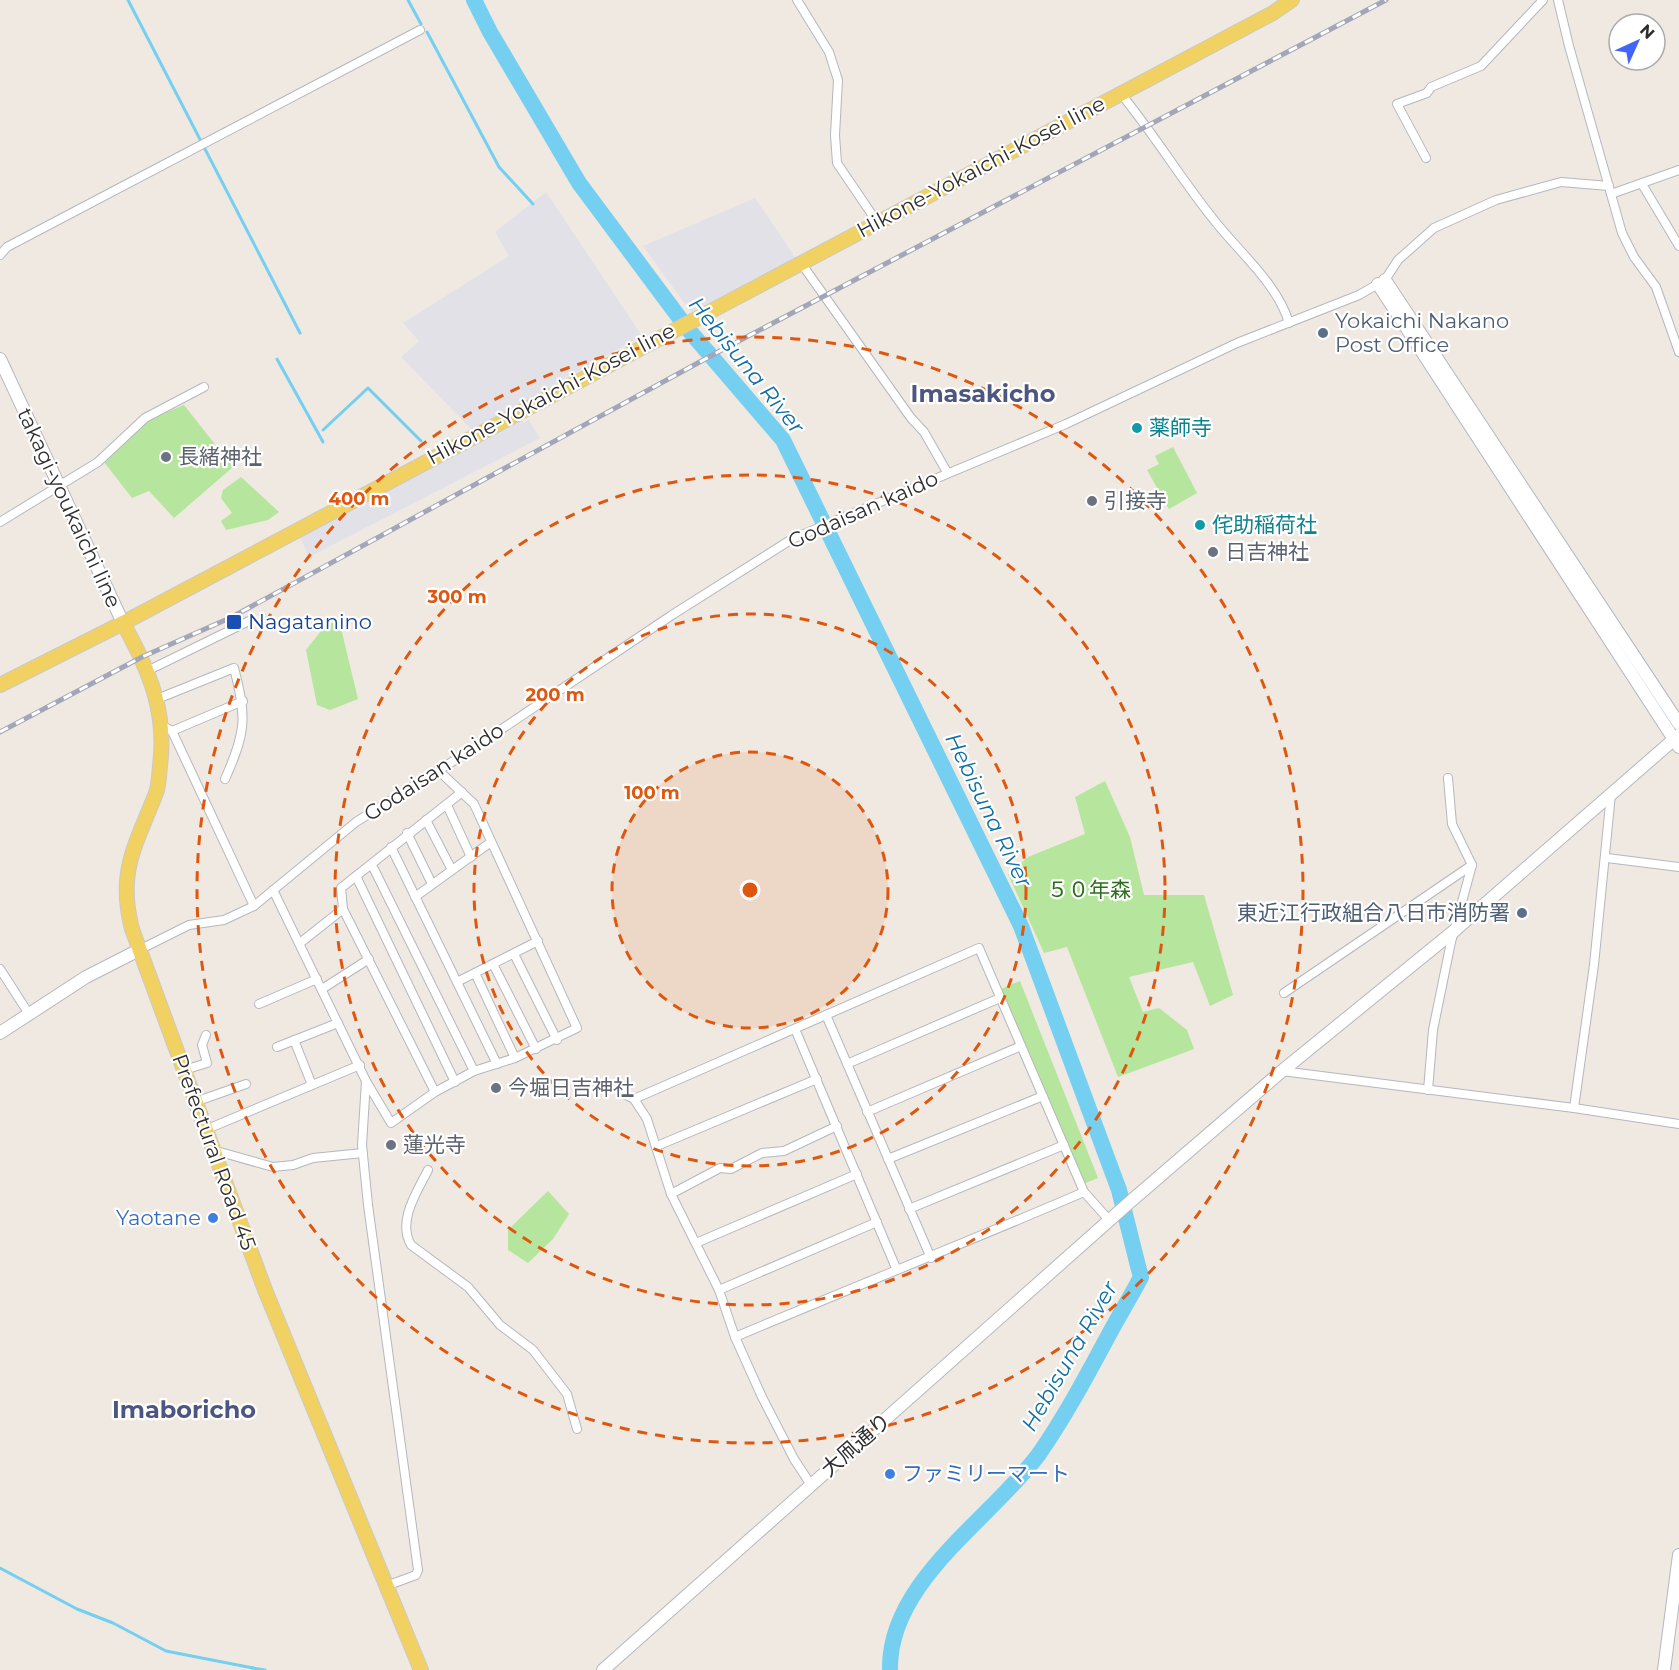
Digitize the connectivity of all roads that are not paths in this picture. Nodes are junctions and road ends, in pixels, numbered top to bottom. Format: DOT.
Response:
graph roads {
  1 [pos="797,0"];
  2 [pos="1292,0"];
  3 [pos="1543,0"];
  4 [pos="1558,0"];
  5 [pos="420,30"];
  6 [pos="1121,94"];
  7 [pos="1426,158"];
  8 [pos="1679,170"];
  9 [pos="1642,184"];
  10 [pos="1610,190"];
  11 [pos="877,222"];
  12 [pos="1679,246"];
  13 [pos="0,255"];
  14 [pos="801,263"];
  15 [pos="1381,282"];
  16 [pos="1289,323"];
  17 [pos="1679,352"];
  18 [pos="0,359"];
  19 [pos="204,387"];
  20 [pos="947,472"];
  21 [pos="58,484"];
  22 [pos="0,522"];
  23 [pos="249,621"];
  24 [pos="123,623"];
  25 [pos="147,671"];
  26 [pos="0,685"];
  27 [pos="157,699"];
  28 [pos="243,701"];
  29 [pos="1679,724"];
  30 [pos="167,728"];
  31 [pos="1677,741"];
  32 [pos="438,770"];
  33 [pos="1448,778"];
  34 [pos="225,779"];
  35 [pos="462,792"];
  36 [pos="1611,794"];
  37 [pos="447,805"];
  38 [pos="426,820"];
  39 [pos="407,833"];
  40 [pos="491,842"];
  41 [pos="391,847"];
  42 [pos="471,856"];
  43 [pos="1607,858"];
  44 [pos="372,865"];
  45 [pos="1472,865"];
  46 [pos="1679,867"];
  47 [pos="452,870"];
  48 [pos="356,876"];
  49 [pos="432,884"];
  50 [pos="273,890"];
  51 [pos="415,897"];
  52 [pos="254,906"];
  53 [pos="343,909"];
  54 [pos="1454,932"];
  55 [pos="538,941"];
  56 [pos="300,943"];
  57 [pos="141,949"];
  58 [pos="514,954"];
  59 [pos="369,959"];
  60 [pos="493,964"];
  61 [pos="0,969"];
  62 [pos="475,973"];
  63 [pos="317,979"];
  64 [pos="457,982"];
  65 [pos="322,989"];
  66 [pos="1284,993"];
  67 [pos="1000,998"];
  68 [pos="259,1004"];
  69 [pos="29,1014"];
  70 [pos="826,1015"];
  71 [pos="338,1023"];
  72 [pos="795,1029"];
  73 [pos="0,1033"];
  74 [pos="206,1035"];
  75 [pos="294,1040"];
  76 [pos="557,1040"];
  77 [pos="1021,1046"];
  78 [pos="276,1047"];
  79 [pos="536,1049"];
  80 [pos="515,1059"];
  81 [pos="497,1064"];
  82 [pos="847,1064"];
  83 [pos="360,1065"];
  84 [pos="183,1070"];
  85 [pos="474,1071"];
  86 [pos="1282,1071"];
  87 [pos="817,1079"];
  88 [pos="366,1081"];
  89 [pos="455,1082"];
  90 [pos="246,1084"];
  91 [pos="312,1085"];
  92 [pos="1428,1089"];
  93 [pos="435,1092"];
  94 [pos="620,1092"];
  95 [pos="1042,1096"];
  96 [pos="634,1100"];
  97 [pos="195,1102"];
  98 [pos="1574,1108"];
  99 [pos="867,1112"];
  100 [pos="1679,1124"];
  101 [pos="837,1126"];
  102 [pos="205,1130"];
  103 [pos="1064,1145"];
  104 [pos="657,1146"];
  105 [pos="213,1150"];
  106 [pos="363,1153"];
  107 [pos="888,1159"];
  108 [pos="428,1170"];
  109 [pos="857,1174"];
  110 [pos="1084,1192"];
  111 [pos="671,1194"];
  112 [pos="909,1209"];
  113 [pos="1109,1220"];
  114 [pos="877,1222"];
  115 [pos="696,1243"];
  116 [pos="931,1258"];
  117 [pos="896,1268"];
  118 [pos="719,1290"];
  119 [pos="735,1337"];
  120 [pos="577,1429"];
  121 [pos="811,1485"];
  122 [pos="1679,1555"];
  123 [pos="386,1586"];
  124 [pos="421,1670"];
  125 [pos="603,1670"];
  126 [pos="1664,1670"];
  1 -- 11 [label="street"];
  2 -- 6 [label="main road, Hikone-Yokaichi-Kosei line"];
  3 -- 7 [label="street"];
  4 -- 10 [label="street"];
  5 -- 13 [label="street"];
  6 -- 11 [label="main road, Hikone-Yokaichi-Kosei line"];
  6 -- 16 [label="street"];
  8 -- 9 [label="street, Godaisan kaido"];
  9 -- 10 [label="street, Godaisan kaido"];
  9 -- 12 [label="street"];
  10 -- 15 [label="street, Godaisan kaido"];
  10 -- 17 [label="street"];
  11 -- 14 [label="main road, Hikone-Yokaichi-Kosei line"];
  14 -- 20 [label="street"];
  14 -- 24 [label="main road, Hikone-Yokaichi-Kosei line"];
  15 -- 16 [label="street, Godaisan kaido"];
  15 -- 29 [label="street"];
  15 -- 31 [label="street"];
  16 -- 20 [label="street, Godaisan kaido"];
  18 -- 21 [label="street, takagi-youkaichi line"];
  19 -- 21 [label="street"];
  20 -- 32 [label="street, Godaisan kaido"];
  21 -- 22 [label="street"];
  21 -- 24 [label="street, takagi-youkaichi line"];
  23 -- 25 [label="street"];
  24 -- 25 [label="main road, Prefectural Road 45"];
  24 -- 26 [label="main road, Hikone-Yokaichi-Kosei line"];
  25 -- 27 [label="main road, Prefectural Road 45"];
  27 -- 28 [label="street"];
  27 -- 30 [label="main road, Prefectural Road 45"];
  28 -- 30 [label="street"];
  28 -- 34 [label="street"];
  30 -- 52 [label="street"];
  30 -- 57 [label="main road, Prefectural Road 45"];
  31 -- 36 [label="street, 大凧通り"];
  32 -- 35 [label="street"];
  32 -- 50 [label="street, Godaisan kaido"];
  33 -- 45 [label="street"];
  35 -- 37 [label="street"];
  35 -- 40 [label="street"];
  36 -- 43 [label="street"];
  36 -- 54 [label="street, 大凧通り"];
  37 -- 38 [label="street"];
  37 -- 42 [label="street"];
  38 -- 39 [label="street"];
  38 -- 47 [label="street"];
  39 -- 41 [label="street"];
  39 -- 49 [label="street"];
  40 -- 42 [label="street"];
  40 -- 55 [label="street"];
  41 -- 44 [label="street"];
  41 -- 51 [label="street"];
  42 -- 47 [label="street"];
  43 -- 46 [label="street"];
  43 -- 98 [label="street"];
  44 -- 48 [label="street"];
  44 -- 85 [label="street"];
  45 -- 54 [label="street"];
  45 -- 66 [label="street"];
  47 -- 49 [label="street"];
  48 -- 53 [label="street"];
  48 -- 89 [label="street"];
  49 -- 51 [label="street"];
  50 -- 52 [label="street, Godaisan kaido"];
  50 -- 56 [label="street"];
  51 -- 64 [label="street"];
  52 -- 57 [label="street, Godaisan kaido"];
  53 -- 56 [label="street"];
  53 -- 59 [label="street"];
  54 -- 86 [label="street, 大凧通り"];
  54 -- 92 [label="street"];
  55 -- 58 [label="street"];
  55 -- 76 [label="street"];
  56 -- 63 [label="street"];
  57 -- 69 [label="street, Godaisan kaido"];
  57 -- 84 [label="main road, Prefectural Road 45"];
  58 -- 60 [label="street"];
  58 -- 76 [label="street"];
  59 -- 65 [label="street"];
  59 -- 93 [label="street"];
  60 -- 62 [label="street"];
  60 -- 79 [label="street"];
  61 -- 69 [label="street"];
  62 -- 64 [label="street"];
  62 -- 80 [label="street"];
  63 -- 65 [label="street"];
  63 -- 68 [label="street"];
  64 -- 81 [label="street"];
  65 -- 71 [label="street"];
  67 -- 70 [label="street"];
  67 -- 77 [label="street"];
  67 -- 82 [label="street"];
  69 -- 73 [label="street, Godaisan kaido"];
  70 -- 72 [label="street"];
  70 -- 82 [label="street"];
  71 -- 75 [label="street"];
  71 -- 83 [label="street"];
  72 -- 87 [label="street"];
  72 -- 96 [label="street"];
  74 -- 84 [label="street"];
  75 -- 78 [label="street"];
  75 -- 91 [label="street"];
  76 -- 79 [label="street"];
  77 -- 95 [label="street"];
  77 -- 99 [label="street"];
  79 -- 80 [label="street"];
  80 -- 81 [label="street"];
  81 -- 85 [label="street"];
  82 -- 99 [label="street"];
  83 -- 88 [label="street"];
  83 -- 91 [label="street"];
  84 -- 97 [label="main road, Prefectural Road 45"];
  85 -- 89 [label="street"];
  86 -- 92 [label="street"];
  86 -- 113 [label="street, 大凧通り"];
  87 -- 101 [label="street"];
  87 -- 104 [label="street"];
  88 -- 93 [label="street"];
  88 -- 106 [label="street"];
  89 -- 93 [label="street"];
  90 -- 97 [label="street"];
  91 -- 102 [label="street"];
  92 -- 98 [label="street"];
  94 -- 96 [label="street"];
  95 -- 103 [label="street"];
  95 -- 107 [label="street"];
  96 -- 104 [label="street"];
  97 -- 102 [label="main road, Prefectural Road 45"];
  98 -- 100 [label="street"];
  99 -- 107 [label="street"];
  101 -- 109 [label="street"];
  101 -- 111 [label="street"];
  102 -- 105 [label="main road, Prefectural Road 45"];
  103 -- 110 [label="street"];
  103 -- 112 [label="street"];
  104 -- 111 [label="street"];
  105 -- 106 [label="street"];
  105 -- 123 [label="main road, Prefectural Road 45"];
  106 -- 123 [label="street"];
  107 -- 112 [label="street"];
  108 -- 120 [label="street"];
  109 -- 114 [label="street"];
  109 -- 115 [label="street"];
  110 -- 113 [label="street"];
  110 -- 116 [label="street"];
  111 -- 115 [label="street"];
  112 -- 116 [label="street"];
  113 -- 121 [label="street, 大凧通り"];
  114 -- 117 [label="street"];
  114 -- 118 [label="street"];
  115 -- 118 [label="street"];
  116 -- 117 [label="street"];
  117 -- 119 [label="street"];
  118 -- 119 [label="street"];
  119 -- 121 [label="street"];
  121 -- 125 [label="street, 大凧通り"];
  122 -- 126 [label="street"];
  123 -- 124 [label="main road, Prefectural Road 45"];
}
